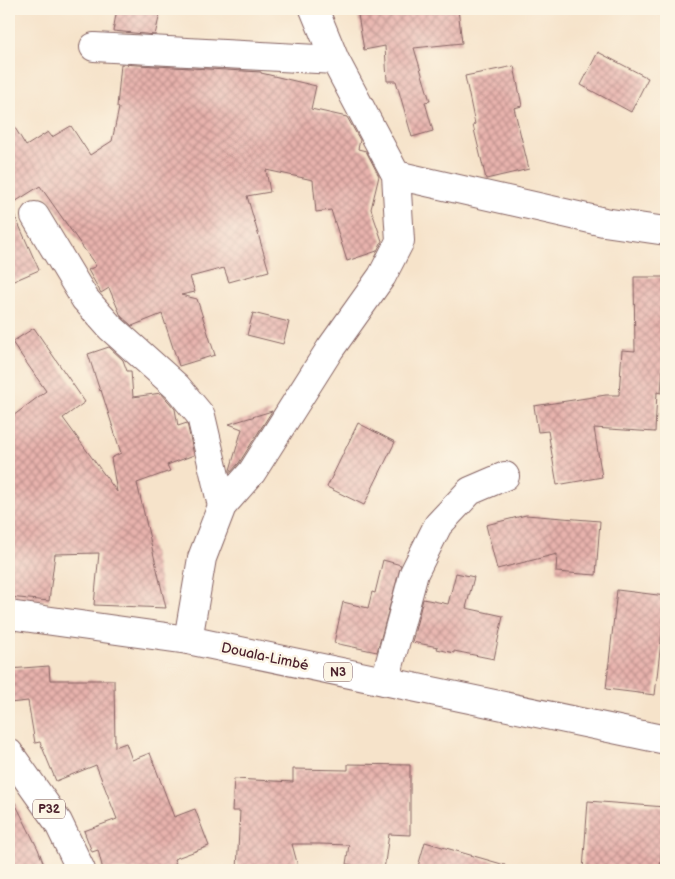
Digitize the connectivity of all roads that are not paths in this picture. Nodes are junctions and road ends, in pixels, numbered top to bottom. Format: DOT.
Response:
graph roads {
  1 [pos="322,13"];
  2 [pos="94,47"];
  3 [pos="336,60"];
  4 [pos="396,175"];
  5 [pos="35,216"];
  6 [pos="666,231"];
  7 [pos="505,476"];
  8 [pos="222,506"];
  9 [pos="9,615"];
  10 [pos="188,640"];
  11 [pos="385,681"];
  12 [pos="666,740"];
  13 [pos="9,753"];
  14 [pos="81,870"];
  1 -- 3 [label="main road"];
  2 -- 3 [label="main road"];
  3 -- 4 [label="main road"];
  4 -- 6 [label="main road"];
  4 -- 8 [label="main road"];
  5 -- 8 [label="main road"];
  7 -- 11 [label="main road"];
  8 -- 10 [label="main road"];
  9 -- 10 [label="main road, Douala-Limbé / N3"];
  10 -- 11 [label="main road, Douala-Limbé / N3"];
  11 -- 12 [label="main road, Douala-Limbé / N3"];
  13 -- 14 [label="main road, P32"];
}
